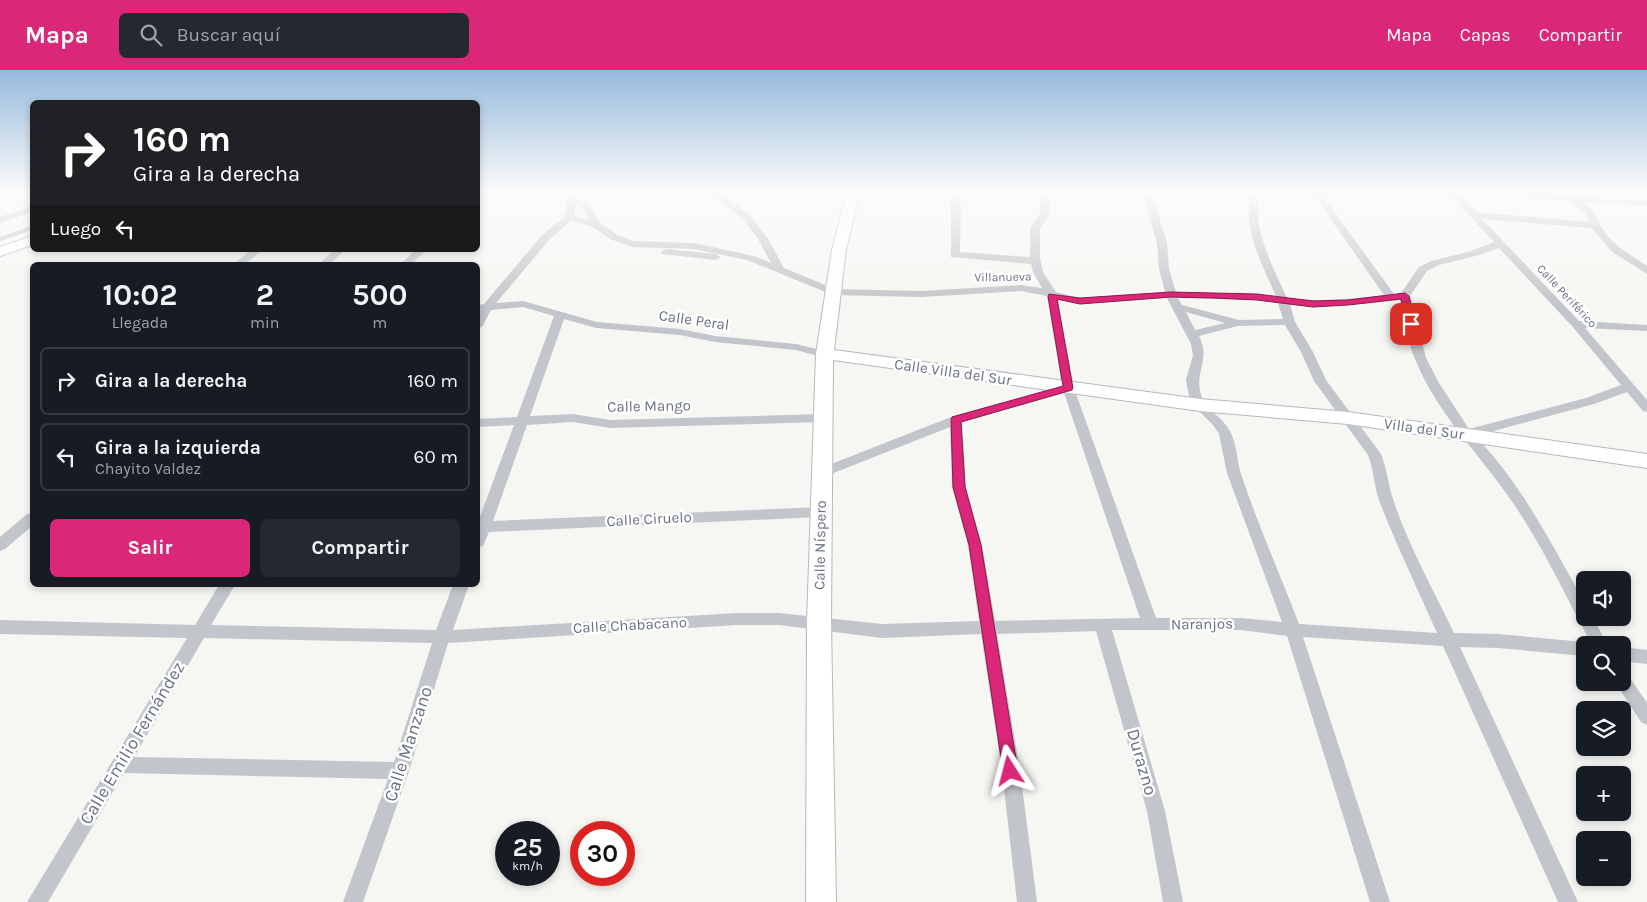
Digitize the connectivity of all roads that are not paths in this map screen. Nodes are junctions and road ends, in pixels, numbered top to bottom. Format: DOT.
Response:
graph roads {
  1 [pos="555,230"];
  2 [pos="604,230"];
  3 [pos="756,230"];
  4 [pos="844,230"];
  5 [pos="955,230"];
  6 [pos="1035,230"];
  7 [pos="1158,230"];
  8 [pos="1255,230"];
  9 [pos="1343,230"];
  10 [pos="1486,230"];
  11 [pos="1599,230"];
  12 [pos="30,241"];
  13 [pos="1499,244"];
  14 [pos="0,252"];
  15 [pos="254,252"];
  16 [pos="338,252"];
  17 [pos="419,252"];
  18 [pos="1036,261"];
  19 [pos="241,262"];
  20 [pos="326,262"];
  21 [pos="408,262"];
  22 [pos="780,270"];
  23 [pos="1647,271"];
  24 [pos="833,292"];
  25 [pos="1171,294"];
  26 [pos="1052,296"];
  27 [pos="1390,296"];
  28 [pos="1405,296"];
  29 [pos="1283,300"];
  30 [pos="482,307"];
  31 [pos="1178,307"];
  32 [pos="560,315"];
  33 [pos="1289,322"];
  34 [pos="1238,323"];
  35 [pos="1576,324"];
  36 [pos="1647,328"];
  37 [pos="1193,334"];
  38 [pos="825,354"];
  39 [pos="1628,387"];
  40 [pos="1068,388"];
  41 [pos="1644,403"];
  42 [pos="1200,405"];
  43 [pos="822,418"];
  44 [pos="1348,418"];
  45 [pos="522,420"];
  46 [pos="956,420"];
  47 [pos="480,423"];
  48 [pos="1466,434"];
  49 [pos="1647,461"];
  50 [pos="821,473"];
  51 [pos="820,512"];
  52 [pos="30,520"];
  53 [pos="480,527"];
  54 [pos="0,545"];
  55 [pos="226,587"];
  56 [pos="461,587"];
  57 [pos="818,623"];
  58 [pos="1102,624"];
  59 [pos="1151,625"];
  60 [pos="0,628"];
  61 [pos="987,628"];
  62 [pos="1293,630"];
  63 [pos="197,633"];
  64 [pos="1595,636"];
  65 [pos="442,637"];
  66 [pos="1448,640"];
  67 [pos="1576,648"];
  68 [pos="1631,655"];
  69 [pos="1647,657"];
  70 [pos="1629,691"];
  71 [pos="1647,717"];
  72 [pos="119,765"];
  73 [pos="400,771"];
  74 [pos="37,902"];
  75 [pos="353,902"];
  76 [pos="821,902"];
  77 [pos="1027,902"];
  78 [pos="1173,902"];
  79 [pos="1380,902"];
  80 [pos="1568,902"];
  1 -- 30 [label="street"];
  2 -- 22 [label="street, Villanueva"];
  3 -- 22 [label="street"];
  4 -- 24 [label="street, Calle Níspero"];
  5 -- 18 [label="street"];
  6 -- 18 [label="street"];
  7 -- 25 [label="street"];
  8 -- 29 [label="street"];
  9 -- 27 [label="street"];
  10 -- 13 [label="street, Calle Periférico"];
  11 -- 23 [label="street"];
  12 -- 14 [label="street"];
  13 -- 28 [label="street"];
  13 -- 35 [label="street, Calle Periférico"];
  15 -- 19 [label="street"];
  16 -- 20 [label="street"];
  17 -- 21 [label="street"];
  18 -- 26 [label="street"];
  22 -- 24 [label="street, Villanueva"];
  24 -- 26 [label="street, Villanueva"];
  24 -- 38 [label="street, Calle Níspero"];
  25 -- 26 [label="street, Villanueva"];
  25 -- 29 [label="street"];
  25 -- 31 [label="street"];
  26 -- 40 [label="street"];
  27 -- 28 [label="street"];
  27 -- 29 [label="street"];
  28 -- 48 [label="street"];
  29 -- 33 [label="street"];
  30 -- 32 [label="street"];
  31 -- 34 [label="street"];
  31 -- 37 [label="street"];
  32 -- 38 [label="street, Calle Peral"];
  32 -- 45 [label="street"];
  33 -- 34 [label="street"];
  33 -- 44 [label="street"];
  34 -- 37 [label="street"];
  35 -- 36 [label="street"];
  35 -- 39 [label="street, Calle Periférico"];
  37 -- 42 [label="street"];
  38 -- 40 [label="street, Calle Villa del Sur"];
  38 -- 43 [label="street, Calle Níspero"];
  39 -- 41 [label="street, Calle Periférico"];
  39 -- 48 [label="street"];
  40 -- 42 [label="street, Calle Villa del Sur"];
  40 -- 46 [label="street"];
  40 -- 59 [label="street"];
  42 -- 44 [label="street, Villa del Sur"];
  42 -- 62 [label="street"];
  43 -- 45 [label="street, Calle Mango"];
  43 -- 50 [label="street, Calle Níspero"];
  44 -- 48 [label="street, Villa del Sur"];
  44 -- 66 [label="street"];
  45 -- 47 [label="street, Calle Mango"];
  45 -- 53 [label="street"];
  46 -- 50 [label="street"];
  46 -- 61 [label="street"];
  48 -- 49 [label="street, Villa del Sur"];
  48 -- 64 [label="street"];
  50 -- 51 [label="street, Calle Níspero"];
  51 -- 53 [label="street, Calle Ciruelo"];
  51 -- 57 [label="street, Calle Níspero"];
  52 -- 54 [label="street"];
  55 -- 63 [label="street, Calle Emilio Fernández"];
  56 -- 65 [label="street, Calle Manzano"];
  57 -- 61 [label="street, Naranjos"];
  57 -- 65 [label="street, Calle Chabacano"];
  57 -- 76 [label="street, Calle Níspero"];
  58 -- 59 [label="street, Naranjos"];
  58 -- 61 [label="street, Naranjos"];
  58 -- 78 [label="street, Durazno"];
  59 -- 62 [label="street, Naranjos"];
  60 -- 63 [label="street, Calle Chabacano"];
  61 -- 77 [label="street"];
  62 -- 66 [label="street, Naranjos"];
  62 -- 79 [label="street"];
  63 -- 65 [label="street, Calle Chabacano"];
  63 -- 72 [label="street, Calle Emilio Fernández"];
  65 -- 73 [label="street, Calle Manzano"];
  66 -- 67 [label="street, Naranjos"];
  66 -- 80 [label="street"];
  68 -- 69 [label="street"];
  70 -- 71 [label="street"];
  72 -- 73 [label="street"];
  72 -- 74 [label="street, Calle Emilio Fernández"];
  73 -- 75 [label="street, Calle Manzano"];
}
